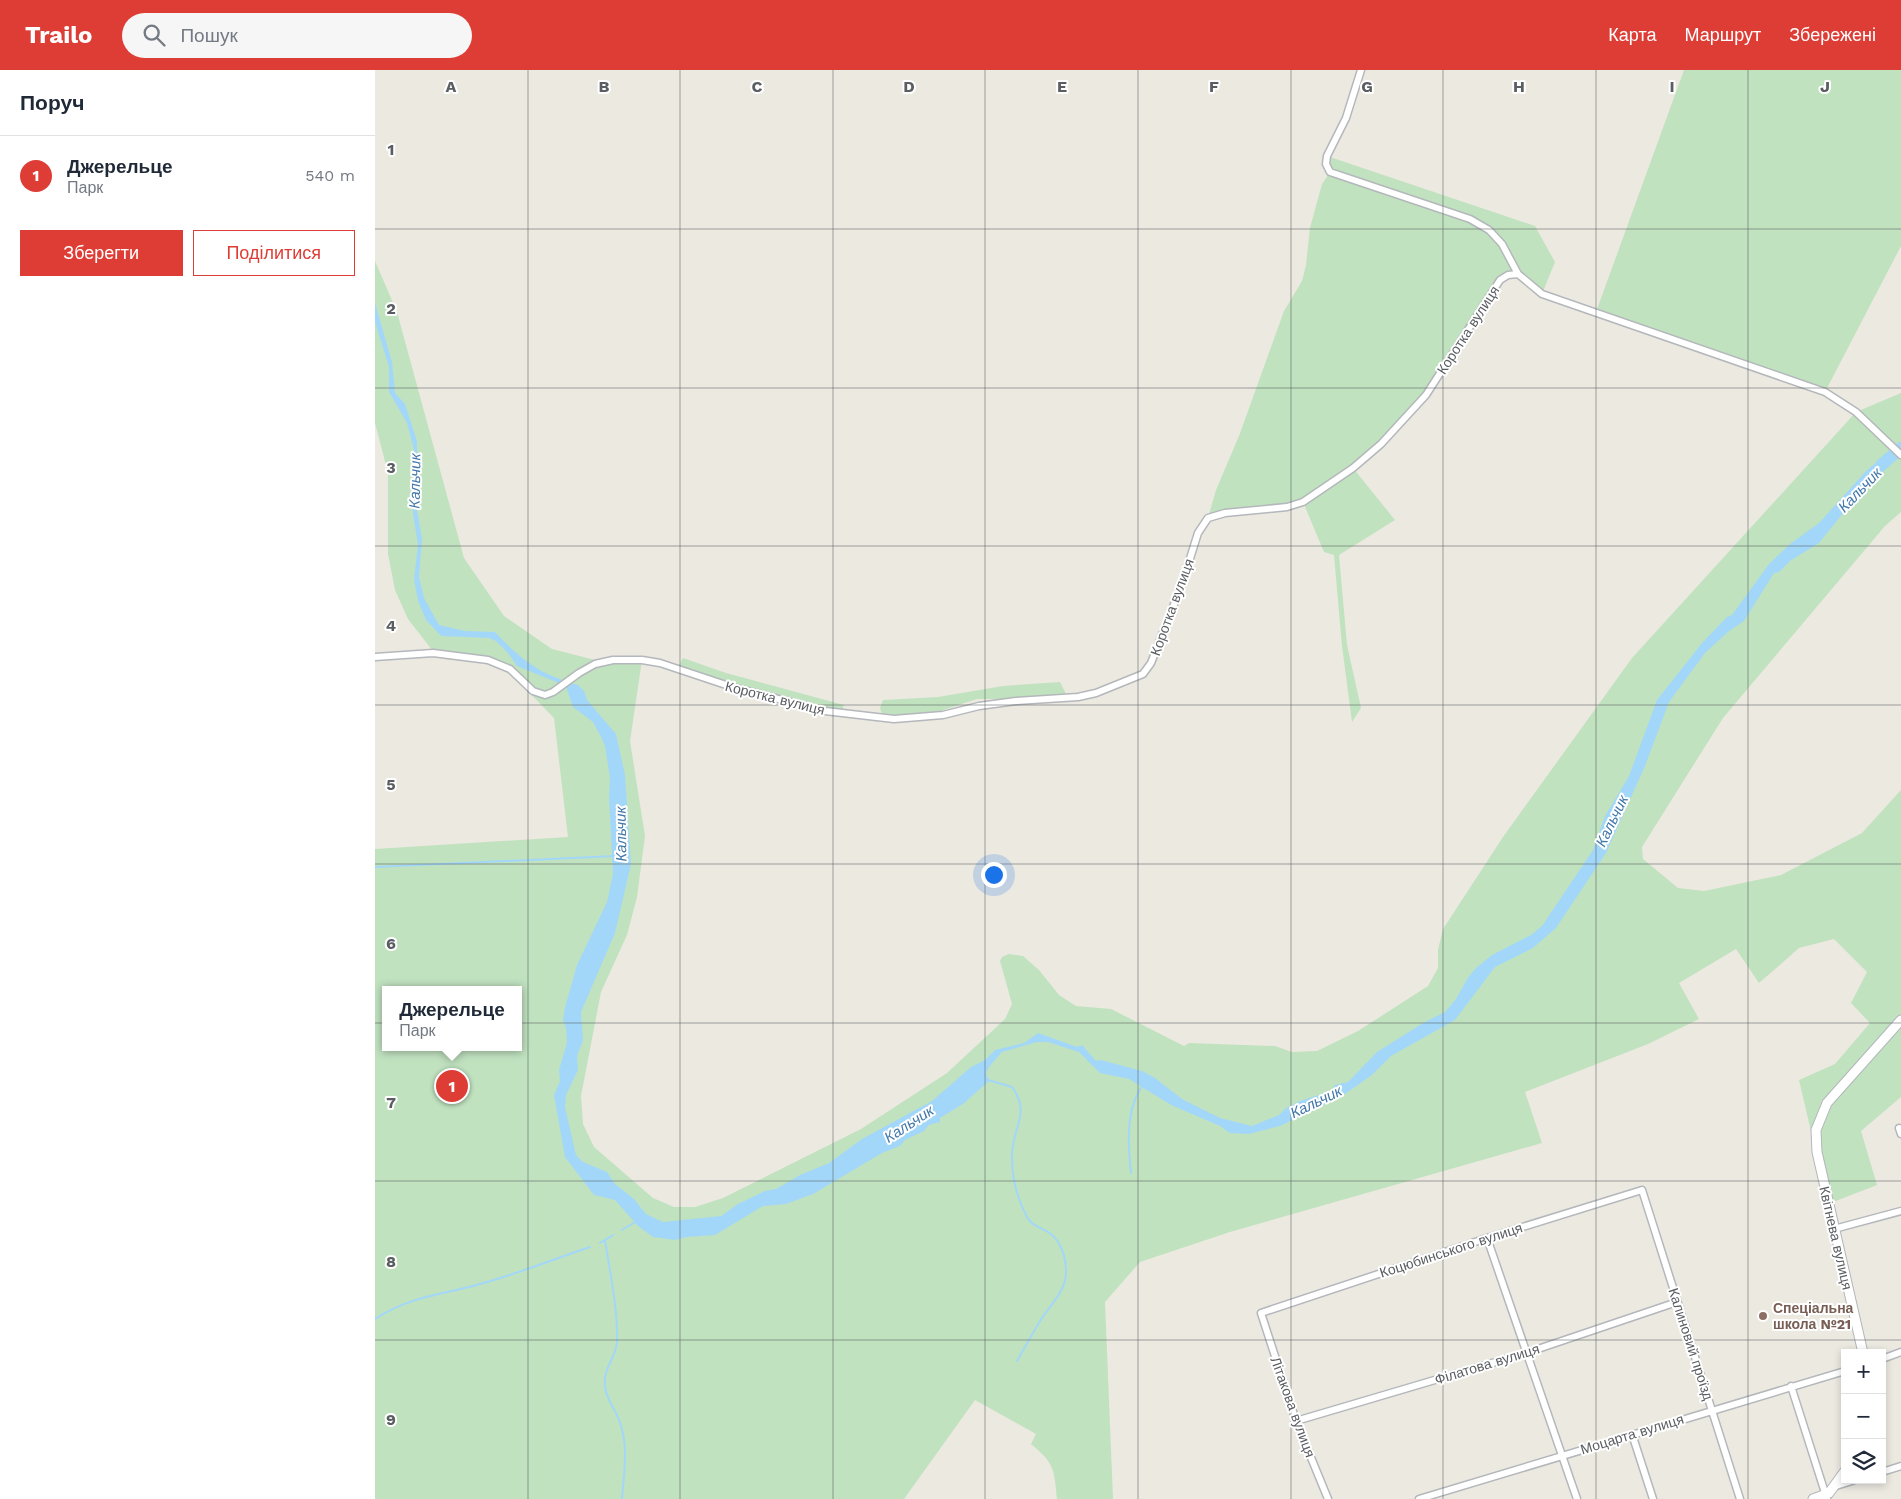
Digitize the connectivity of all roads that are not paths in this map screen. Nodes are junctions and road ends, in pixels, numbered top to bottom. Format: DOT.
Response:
graph roads {
  1 [pos="1361,70"];
  2 [pos="1518,274"];
  3 [pos="1901,455"];
  4 [pos="375,658"];
  5 [pos="1901,1020"];
  6 [pos="1641,1190"];
  7 [pos="1901,1210"];
  8 [pos="1834,1229"];
  9 [pos="1487,1238"];
  10 [pos="1677,1302"];
  11 [pos="1261,1313"];
  12 [pos="1862,1349"];
  13 [pos="1901,1352"];
  14 [pos="1526,1353"];
  15 [pos="1886,1358"];
  16 [pos="1841,1372"];
  17 [pos="1791,1386"];
  18 [pos="1711,1409"];
  19 [pos="1296,1421"];
  20 [pos="1632,1434"];
  21 [pos="1562,1456"];
  22 [pos="1901,1466"];
  23 [pos="1886,1471"];
  24 [pos="1841,1478"];
  25 [pos="1842,1484"];
  26 [pos="1836,1486"];
  27 [pos="1827,1497"];
  28 [pos="1328,1499"];
  29 [pos="1419,1499"];
  30 [pos="1577,1499"];
  31 [pos="1653,1499"];
  32 [pos="1740,1499"];
  33 [pos="1813,1499"];
  1 -- 2 [label="street"];
  2 -- 3 [label="street"];
  2 -- 4 [label="street, Коротка вулиця"];
  5 -- 8 [label="main road, Квітнева вулиця"];
  6 -- 9 [label="street, Коцюбинського вулиця"];
  6 -- 10 [label="street, Калиновий проїзд"];
  7 -- 8 [label="street"];
  8 -- 12 [label="main road, Квітнева вулиця"];
  9 -- 11 [label="street, Коцюбинського вулиця"];
  9 -- 14 [label="street"];
  10 -- 14 [label="street, Філатова вулиця"];
  10 -- 18 [label="street, Калиновий проїзд"];
  11 -- 19 [label="street, Літакова вулиця"];
  13 -- 15 [label="street"];
  14 -- 19 [label="street, Філатова вулиця"];
  14 -- 21 [label="street"];
  16 -- 17 [label="street, Моцарта вулиця"];
  17 -- 18 [label="street, Моцарта вулиця"];
  17 -- 27 [label="street"];
  18 -- 20 [label="street, Моцарта вулиця"];
  18 -- 32 [label="street, Калиновий проїзд"];
  19 -- 28 [label="street, Літакова вулиця"];
  20 -- 21 [label="street, Моцарта вулиця"];
  20 -- 31 [label="street"];
  21 -- 29 [label="street, Моцарта вулиця"];
  21 -- 30 [label="street"];
  22 -- 23 [label="street"];
  24 -- 26 [label="main road"];
  25 -- 26 [label="street"];
  26 -- 27 [label="main road"];
  27 -- 33 [label="main road"];
}
